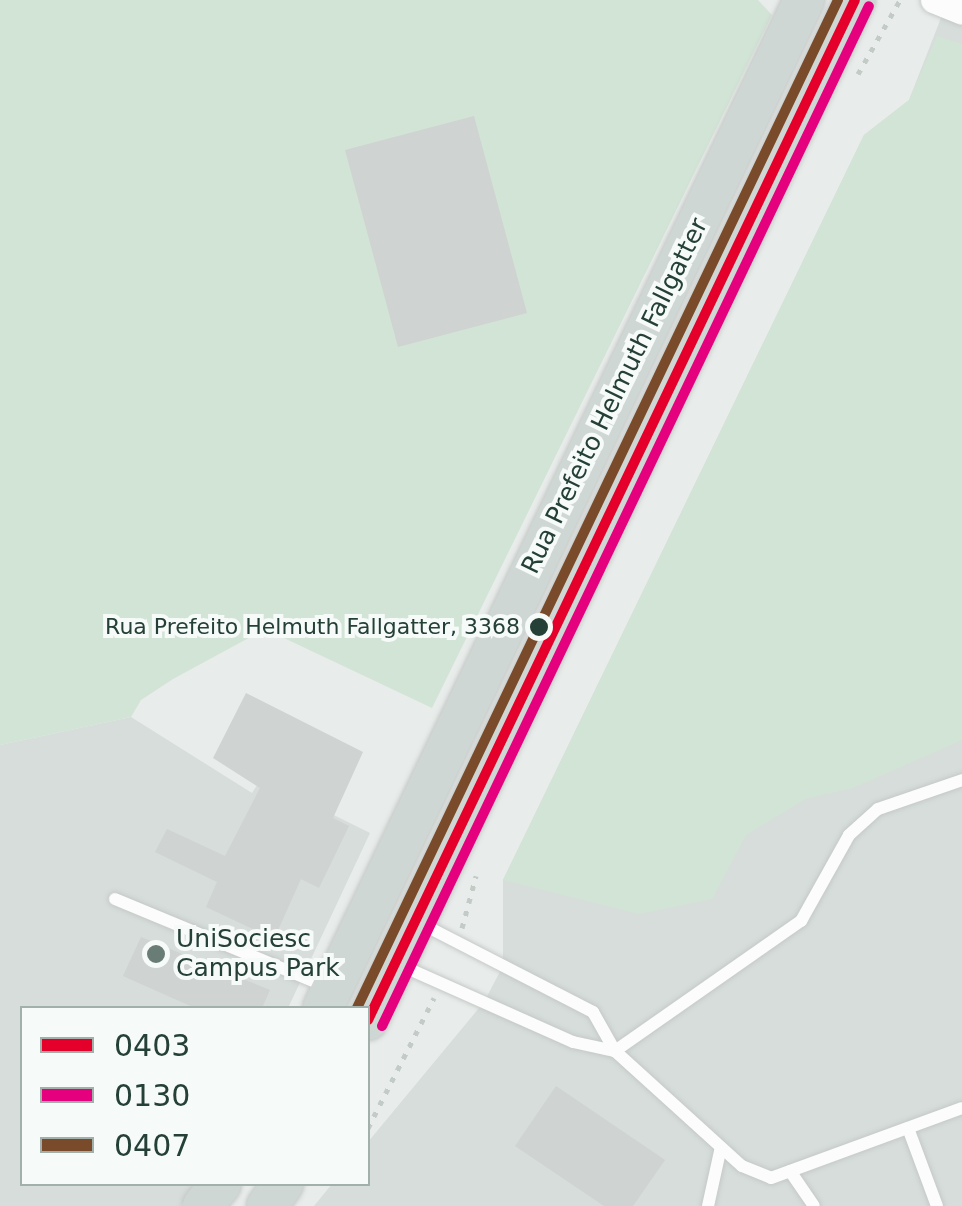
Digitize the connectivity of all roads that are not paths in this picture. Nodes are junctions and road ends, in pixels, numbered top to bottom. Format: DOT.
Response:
graph roads {
  1 [pos="804,0"];
  2 [pos="854,0"];
  3 [pos="933,0"];
  4 [pos="962,12"];
  5 [pos="962,780"];
  6 [pos="115,899"];
  7 [pos="416,920"];
  8 [pos="396,964"];
  9 [pos="327,999"];
  10 [pos="370,1016"];
  11 [pos="615,1051"];
  12 [pos="962,1108"];
  13 [pos="908,1128"];
  14 [pos="721,1147"];
  15 [pos="790,1171"];
  16 [pos="220,1186"];
  17 [pos="202,1206"];
  18 [pos="708,1206"];
  19 [pos="814,1206"];
  20 [pos="937,1206"];
  1 -- 9 [label="main road, Rua Prefeito Helmuth Fallgatter"];
  2 -- 7 [label="main road"];
  3 -- 4 [label="street"];
  5 -- 11 [label="lane"];
  6 -- 9 [label="lane"];
  7 -- 8 [label="main road"];
  7 -- 11 [label="lane"];
  8 -- 10 [label="main road"];
  8 -- 11 [label="lane"];
  11 -- 14 [label="lane"];
  12 -- 13 [label="lane"];
  13 -- 15 [label="lane"];
  13 -- 20 [label="lane"];
  14 -- 15 [label="lane"];
  14 -- 18 [label="lane"];
  15 -- 19 [label="lane"];
  16 -- 17 [label="main road"];
}
